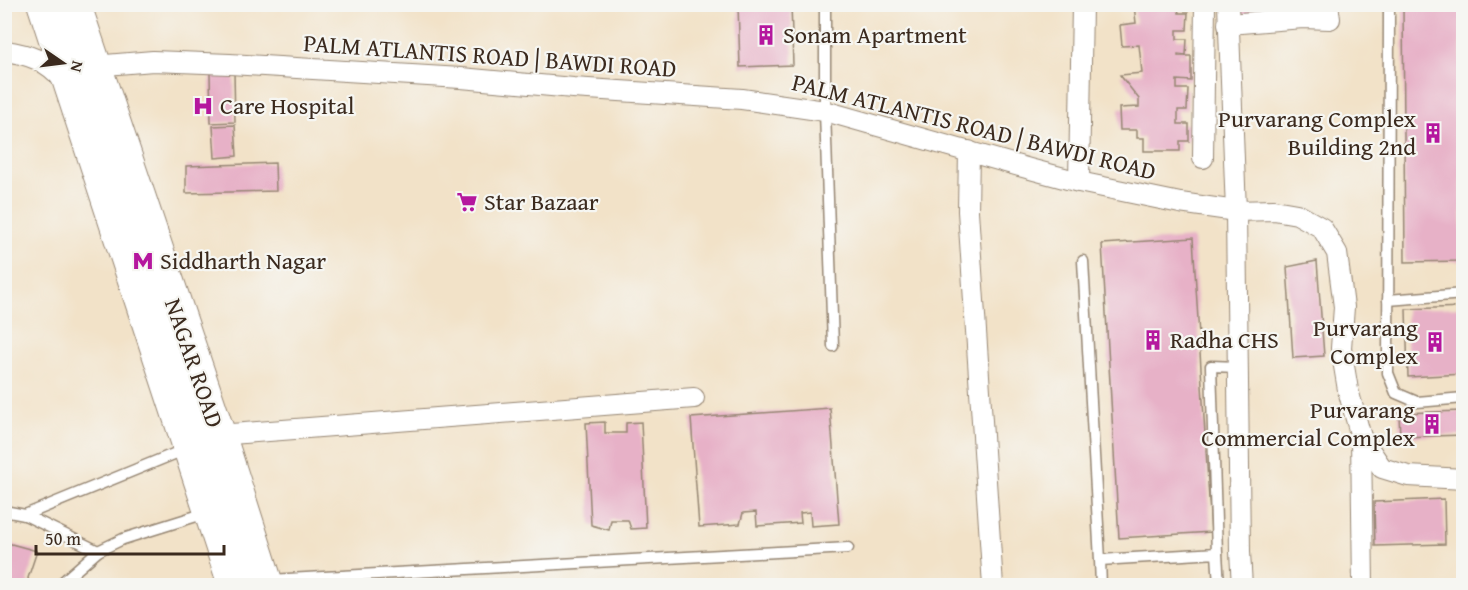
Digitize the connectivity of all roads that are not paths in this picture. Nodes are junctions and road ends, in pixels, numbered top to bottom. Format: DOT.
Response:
graph roads {
  1 [pos="44,4"];
  2 [pos="74,4"];
  3 [pos="825,4"];
  4 [pos="1082,4"];
  5 [pos="1205,4"];
  6 [pos="1329,4"];
  7 [pos="1389,4"];
  8 [pos="1228,14"];
  9 [pos="4,51"];
  10 [pos="94,66"];
  11 [pos="72,93"];
  12 [pos="825,111"];
  13 [pos="969,151"];
  14 [pos="1203,158"];
  15 [pos="1079,182"];
  16 [pos="1236,211"];
  17 [pos="1083,261"];
  18 [pos="1464,294"];
  19 [pos="1388,300"];
  20 [pos="833,346"];
  21 [pos="1238,367"];
  22 [pos="202,384"];
  23 [pos="169,387"];
  24 [pos="694,398"];
  25 [pos="1464,398"];
  26 [pos="219,435"];
  27 [pos="1361,437"];
  28 [pos="189,447"];
  29 [pos="1464,479"];
  30 [pos="4,511"];
  31 [pos="210,512"];
  32 [pos="25,515"];
  33 [pos="848,548"];
  34 [pos="98,551"];
  35 [pos="1217,553"];
  36 [pos="1100,560"];
  37 [pos="256,584"];
  38 [pos="58,585"];
  39 [pos="993,585"];
  40 [pos="1101,585"];
  41 [pos="1219,585"];
  42 [pos="1242,585"];
  43 [pos="1363,585"];
  1 -- 11 [label="highway, NAGAR ROAD"];
  2 -- 10 [label="highway, NAGAR ROAD"];
  3 -- 12 [label="lane"];
  4 -- 15 [label="street"];
  5 -- 14 [label="street"];
  6 -- 8 [label="street"];
  7 -- 19 [label="lane"];
  8 -- 16 [label="street"];
  9 -- 11 [label="street"];
  10 -- 12 [label="street, PALM ATLANTIS ROAD | BAWDI ROAD"];
  10 -- 22 [label="highway, NAGAR ROAD"];
  11 -- 23 [label="highway, NAGAR ROAD"];
  12 -- 13 [label="street, PALM ATLANTIS ROAD | BAWDI ROAD"];
  12 -- 20 [label="lane"];
  13 -- 15 [label="street, PALM ATLANTIS ROAD | BAWDI ROAD"];
  13 -- 39 [label="street"];
  15 -- 16 [label="street, PALM ATLANTIS ROAD | BAWDI ROAD"];
  16 -- 21 [label="street"];
  16 -- 27 [label="street, PALM ATLANTIS ROAD | BAWDI ROAD"];
  17 -- 36 [label="lane"];
  18 -- 19 [label="lane"];
  19 -- 25 [label="lane"];
  21 -- 35 [label="lane"];
  21 -- 42 [label="street"];
  22 -- 23 [label="highway"];
  22 -- 26 [label="highway, NAGAR ROAD"];
  23 -- 28 [label="highway, NAGAR ROAD"];
  24 -- 26 [label="street"];
  26 -- 37 [label="highway, NAGAR ROAD"];
  27 -- 29 [label="street, PALM ATLANTIS ROAD | BAWDI ROAD"];
  27 -- 43 [label="street"];
  28 -- 31 [label="highway, NAGAR ROAD"];
  28 -- 32 [label="lane"];
  30 -- 32 [label="lane"];
  31 -- 34 [label="lane"];
  31 -- 37 [label="highway, NAGAR ROAD"];
  32 -- 34 [label="lane"];
  33 -- 37 [label="lane"];
  34 -- 38 [label="lane"];
  35 -- 36 [label="lane"];
  35 -- 41 [label="lane"];
  36 -- 40 [label="lane"];
}
